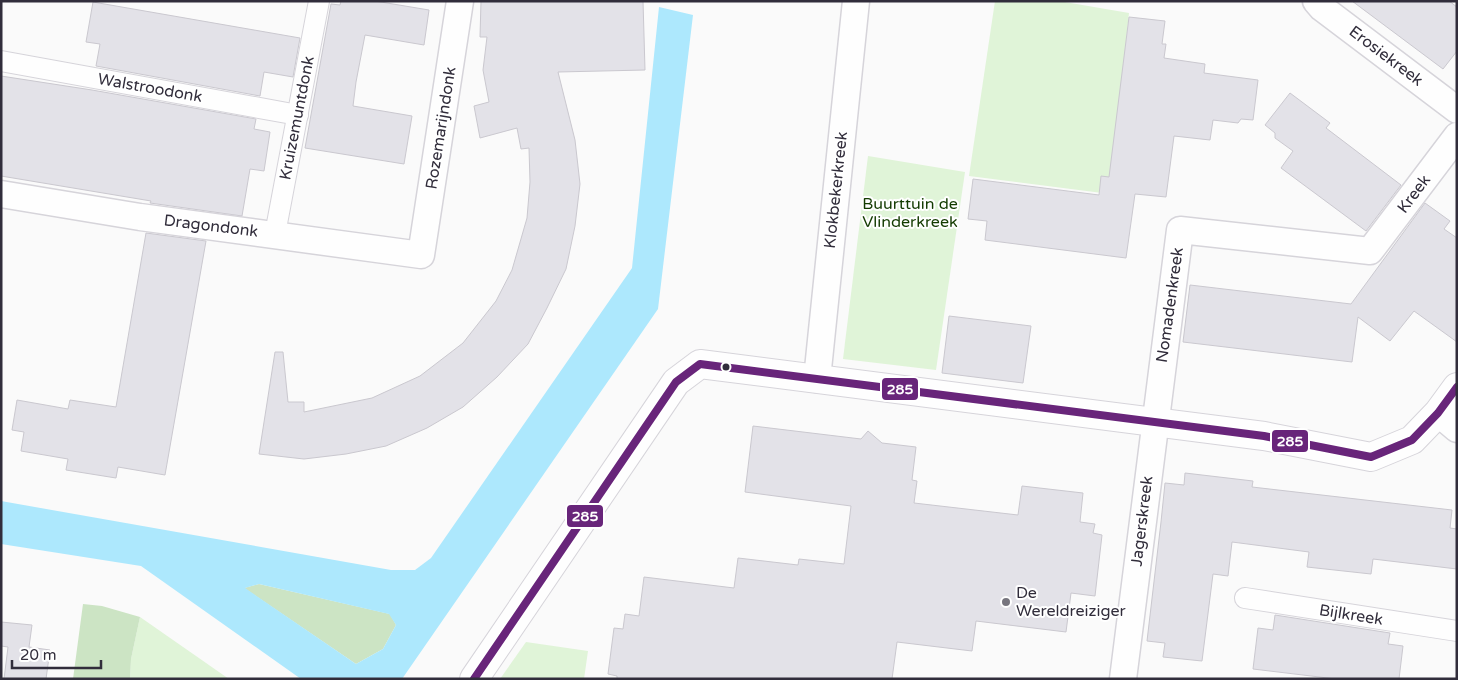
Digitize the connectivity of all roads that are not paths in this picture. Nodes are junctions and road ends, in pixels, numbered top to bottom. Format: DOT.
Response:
graph roads {
  1 [pos="319,1"];
  2 [pos="460,1"];
  3 [pos="856,1"];
  4 [pos="1316,1"];
  5 [pos="1,61"];
  6 [pos="1457,110"];
  7 [pos="298,115"];
  8 [pos="1457,136"];
  9 [pos="1,194"];
  10 [pos="275,234"];
  11 [pos="1370,251"];
  12 [pos="421,256"];
  13 [pos="817,379"];
  14 [pos="1457,387"];
  15 [pos="1447,421"];
  16 [pos="1154,422"];
  17 [pos="1245,598"];
  18 [pos="1457,631"];
  19 [pos="474,679"];
  20 [pos="1123,679"];
  1 -- 7 [label="street, Kruizemuntdonk"];
  2 -- 12 [label="street, Rozemarijndonk"];
  3 -- 13 [label="street, Klokbekerkreek"];
  4 -- 6 [label="street, Erosiekreek"];
  5 -- 7 [label="street, Walstroodonk"];
  7 -- 10 [label="street, Kruizemuntdonk"];
  8 -- 11 [label="street, Kreek"];
  9 -- 10 [label="street, Dragondonk"];
  10 -- 12 [label="street, Dragondonk"];
  11 -- 16 [label="street, Nomadenkreek"];
  13 -- 16 [label="street"];
  13 -- 19 [label="street"];
  14 -- 15 [label="street"];
  15 -- 16 [label="street"];
  16 -- 20 [label="street, Jagerskreek"];
  17 -- 18 [label="street, Bijlkreek"];
}
